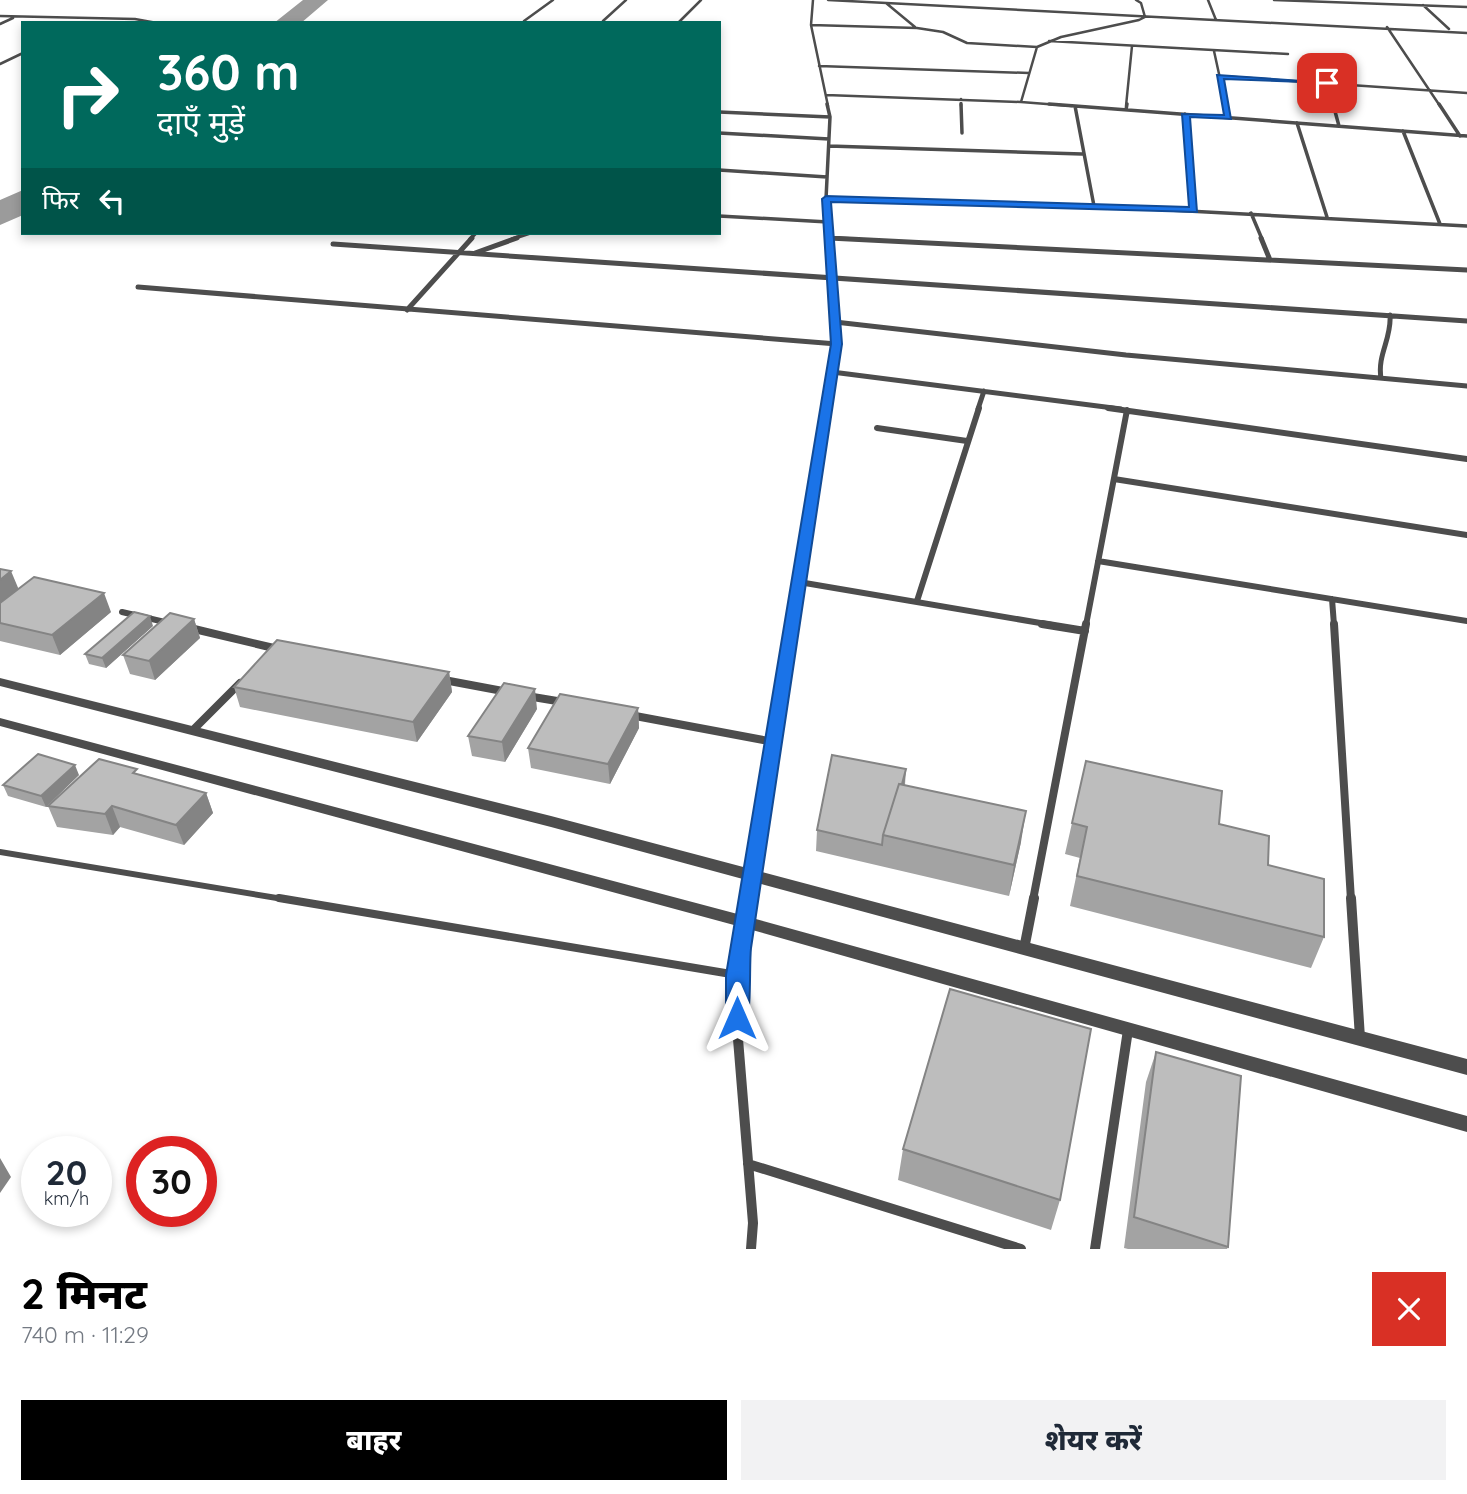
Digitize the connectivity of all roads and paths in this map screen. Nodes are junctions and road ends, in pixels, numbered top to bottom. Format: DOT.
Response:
graph roads {
  1 [pos="553,0"];
  2 [pos="626,0"];
  3 [pos="701,0"];
  4 [pos="813,0"];
  5 [pos="828,0"];
  6 [pos="1136,0"];
  7 [pos="1208,0"];
  8 [pos="1274,0"];
  9 [pos="886,3"];
  10 [pos="1423,5"];
  11 [pos="1467,8"];
  12 [pos="0,16"];
  13 [pos="17,16"];
  14 [pos="1145,17"];
  15 [pos="93,18"];
  16 [pos="1216,20"];
  17 [pos="88,21"];
  18 [pos="131,21"];
  19 [pos="524,21"];
  20 [pos="603,21"];
  21 [pos="680,21"];
  22 [pos="0,24"];
  23 [pos="811,26"];
  24 [pos="1387,27"];
  25 [pos="917,28"];
  26 [pos="1449,30"];
  27 [pos="1467,33"];
  28 [pos="1049,41"];
  29 [pos="1132,46"];
  30 [pos="1037,47"];
  31 [pos="1214,51"];
  32 [pos="21,54"];
  33 [pos="1288,54"];
  34 [pos="0,64"];
  35 [pos="819,66"];
  36 [pos="1029,73"];
  37 [pos="1220,76"];
  38 [pos="1327,83"];
  39 [pos="1432,91"];
  40 [pos="1467,93"];
  41 [pos="826,95"];
  42 [pos="961,100"];
  43 [pos="1021,102"];
  44 [pos="1075,106"];
  45 [pos="1126,110"];
  46 [pos="721,112"];
  47 [pos="1185,114"];
  48 [pos="830,117"];
  49 [pos="1228,118"];
  50 [pos="1297,123"];
  51 [pos="1339,126"];
  52 [pos="1403,131"];
  53 [pos="721,133"];
  54 [pos="962,133"];
  55 [pos="1460,136"];
  56 [pos="1467,136"];
  57 [pos="829,143"];
  58 [pos="1082,154"];
  59 [pos="721,170"];
  60 [pos="827,177"];
  61 [pos="826,199"];
  62 [pos="1094,206"];
  63 [pos="1194,210"];
  64 [pos="1251,213"];
  65 [pos="721,216"];
  66 [pos="1327,217"];
  67 [pos="828,222"];
  68 [pos="1440,224"];
  69 [pos="1467,226"];
  70 [pos="474,235"];
  71 [pos="523,235"];
  72 [pos="829,238"];
  73 [pos="333,244"];
  74 [pos="458,252"];
  75 [pos="474,253"];
  76 [pos="1270,260"];
  77 [pos="1467,270"];
  78 [pos="832,276"];
  79 [pos="138,287"];
  80 [pos="407,310"];
  81 [pos="1390,316"];
  82 [pos="1467,321"];
  83 [pos="835,322"];
  84 [pos="837,344"];
  85 [pos="832,372"];
  86 [pos="1381,378"];
  87 [pos="1467,386"];
  88 [pos="984,391"];
  89 [pos="1127,410"];
  90 [pos="877,428"];
  91 [pos="968,441"];
  92 [pos="1467,460"];
  93 [pos="1114,479"];
  94 [pos="1467,535"];
  95 [pos="1098,561"];
  96 [pos="799,582"];
  97 [pos="1332,599"];
  98 [pos="917,601"];
  99 [pos="122,612"];
  100 [pos="1467,621"];
  101 [pos="173,624"];
  102 [pos="186,627"];
  103 [pos="1085,631"];
  104 [pos="275,648"];
  105 [pos="288,651"];
  106 [pos="266,657"];
  107 [pos="248,675"];
  108 [pos="437,679"];
  109 [pos="0,682"];
  110 [pos="571,704"];
  111 [pos="625,714"];
  112 [pos="0,722"];
  113 [pos="194,729"];
  114 [pos="774,742"];
  115 [pos="0,852"];
  116 [pos="753,876"];
  117 [pos="745,922"];
  118 [pos="1024,949"];
  119 [pos="737,975"];
  120 [pos="1128,1030"];
  121 [pos="1360,1038"];
  122 [pos="1467,1067"];
  123 [pos="1467,1125"];
  124 [pos="748,1164"];
  125 [pos="751,1249"];
  126 [pos="1021,1249"];
  127 [pos="1095,1249"];
  1 -- 19 [label="street"];
  2 -- 20 [label="street"];
  3 -- 21 [label="street"];
  4 -- 23 [label="street"];
  5 -- 9 [label="street"];
  6 -- 14 [label="street"];
  7 -- 16 [label="street"];
  8 -- 10 [label="street"];
  9 -- 14 [label="street"];
  9 -- 25 [label="street"];
  10 -- 11 [label="street"];
  10 -- 26 [label="street"];
  12 -- 13 [label="street"];
  13 -- 15 [label="street"];
  13 -- 22 [label="street"];
  14 -- 16 [label="street"];
  14 -- 28 [label="street"];
  15 -- 17 [label="street"];
  15 -- 18 [label="street"];
  16 -- 24 [label="street"];
  23 -- 25 [label="street"];
  23 -- 35 [label="street"];
  24 -- 26 [label="street"];
  24 -- 39 [label="street"];
  25 -- 30 [label="street"];
  26 -- 27 [label="street"];
  28 -- 29 [label="street"];
  28 -- 30 [label="street"];
  29 -- 31 [label="street"];
  29 -- 45 [label="street"];
  30 -- 36 [label="street"];
  31 -- 33 [label="street"];
  31 -- 37 [label="street"];
  32 -- 34 [label="street"];
  35 -- 36 [label="street"];
  35 -- 41 [label="street"];
  36 -- 43 [label="street"];
  37 -- 38 [label="street"];
  37 -- 49 [label="street"];
  38 -- 39 [label="street"];
  38 -- 51 [label="street"];
  39 -- 40 [label="street"];
  39 -- 55 [label="street"];
  41 -- 42 [label="street"];
  41 -- 48 [label="street"];
  42 -- 43 [label="street"];
  42 -- 54 [label="street"];
  43 -- 44 [label="street"];
  44 -- 45 [label="street"];
  44 -- 58 [label="street"];
  45 -- 47 [label="street"];
  46 -- 48 [label="street"];
  47 -- 49 [label="street"];
  47 -- 63 [label="street"];
  48 -- 57 [label="street"];
  49 -- 50 [label="street"];
  50 -- 51 [label="street"];
  50 -- 66 [label="street"];
  51 -- 52 [label="street"];
  52 -- 55 [label="street"];
  52 -- 68 [label="street"];
  53 -- 57 [label="street"];
  55 -- 56 [label="street"];
  57 -- 58 [label="street"];
  57 -- 60 [label="street"];
  58 -- 62 [label="street"];
  59 -- 60 [label="street"];
  60 -- 61 [label="street"];
  61 -- 62 [label="street"];
  61 -- 67 [label="street"];
  62 -- 63 [label="street"];
  63 -- 64 [label="street"];
  64 -- 66 [label="street"];
  64 -- 76 [label="street"];
  65 -- 67 [label="street"];
  66 -- 68 [label="street"];
  67 -- 72 [label="street"];
  68 -- 69 [label="street"];
  70 -- 74 [label="street"];
  71 -- 75 [label="street"];
  72 -- 76 [label="street"];
  72 -- 78 [label="street"];
  73 -- 74 [label="street"];
  74 -- 75 [label="street"];
  74 -- 80 [label="street"];
  75 -- 78 [label="street"];
  76 -- 77 [label="street"];
  78 -- 81 [label="street"];
  78 -- 83 [label="street"];
  79 -- 80 [label="street"];
  80 -- 84 [label="street"];
  81 -- 82 [label="street"];
  81 -- 86 [label="street"];
  83 -- 84 [label="street"];
  83 -- 86 [label="street"];
  84 -- 85 [label="street"];
  85 -- 88 [label="street"];
  85 -- 96 [label="street"];
  86 -- 87 [label="street"];
  88 -- 89 [label="street"];
  88 -- 91 [label="street"];
  89 -- 92 [label="street"];
  89 -- 93 [label="street"];
  90 -- 91 [label="street"];
  91 -- 98 [label="street"];
  93 -- 94 [label="street"];
  93 -- 95 [label="street"];
  95 -- 97 [label="street"];
  95 -- 103 [label="street"];
  96 -- 98 [label="street"];
  96 -- 114 [label="street"];
  97 -- 100 [label="street"];
  97 -- 121 [label="street"];
  98 -- 103 [label="street"];
  99 -- 101 [label="street"];
  102 -- 104 [label="street"];
  103 -- 118 [label="street"];
  104 -- 105 [label="street"];
  104 -- 106 [label="street"];
  107 -- 113 [label="street"];
  108 -- 110 [label="street"];
  109 -- 113 [label="street"];
  111 -- 114 [label="street"];
  112 -- 117 [label="street"];
  113 -- 116 [label="street"];
  114 -- 116 [label="street"];
  115 -- 119 [label="lane"];
  116 -- 117 [label="street"];
  116 -- 118 [label="street"];
  117 -- 119 [label="street"];
  117 -- 120 [label="street"];
  118 -- 121 [label="street"];
  119 -- 124 [label="street"];
  120 -- 123 [label="street"];
  120 -- 127 [label="street"];
  121 -- 122 [label="street"];
  124 -- 125 [label="street"];
  124 -- 126 [label="street"];
}
